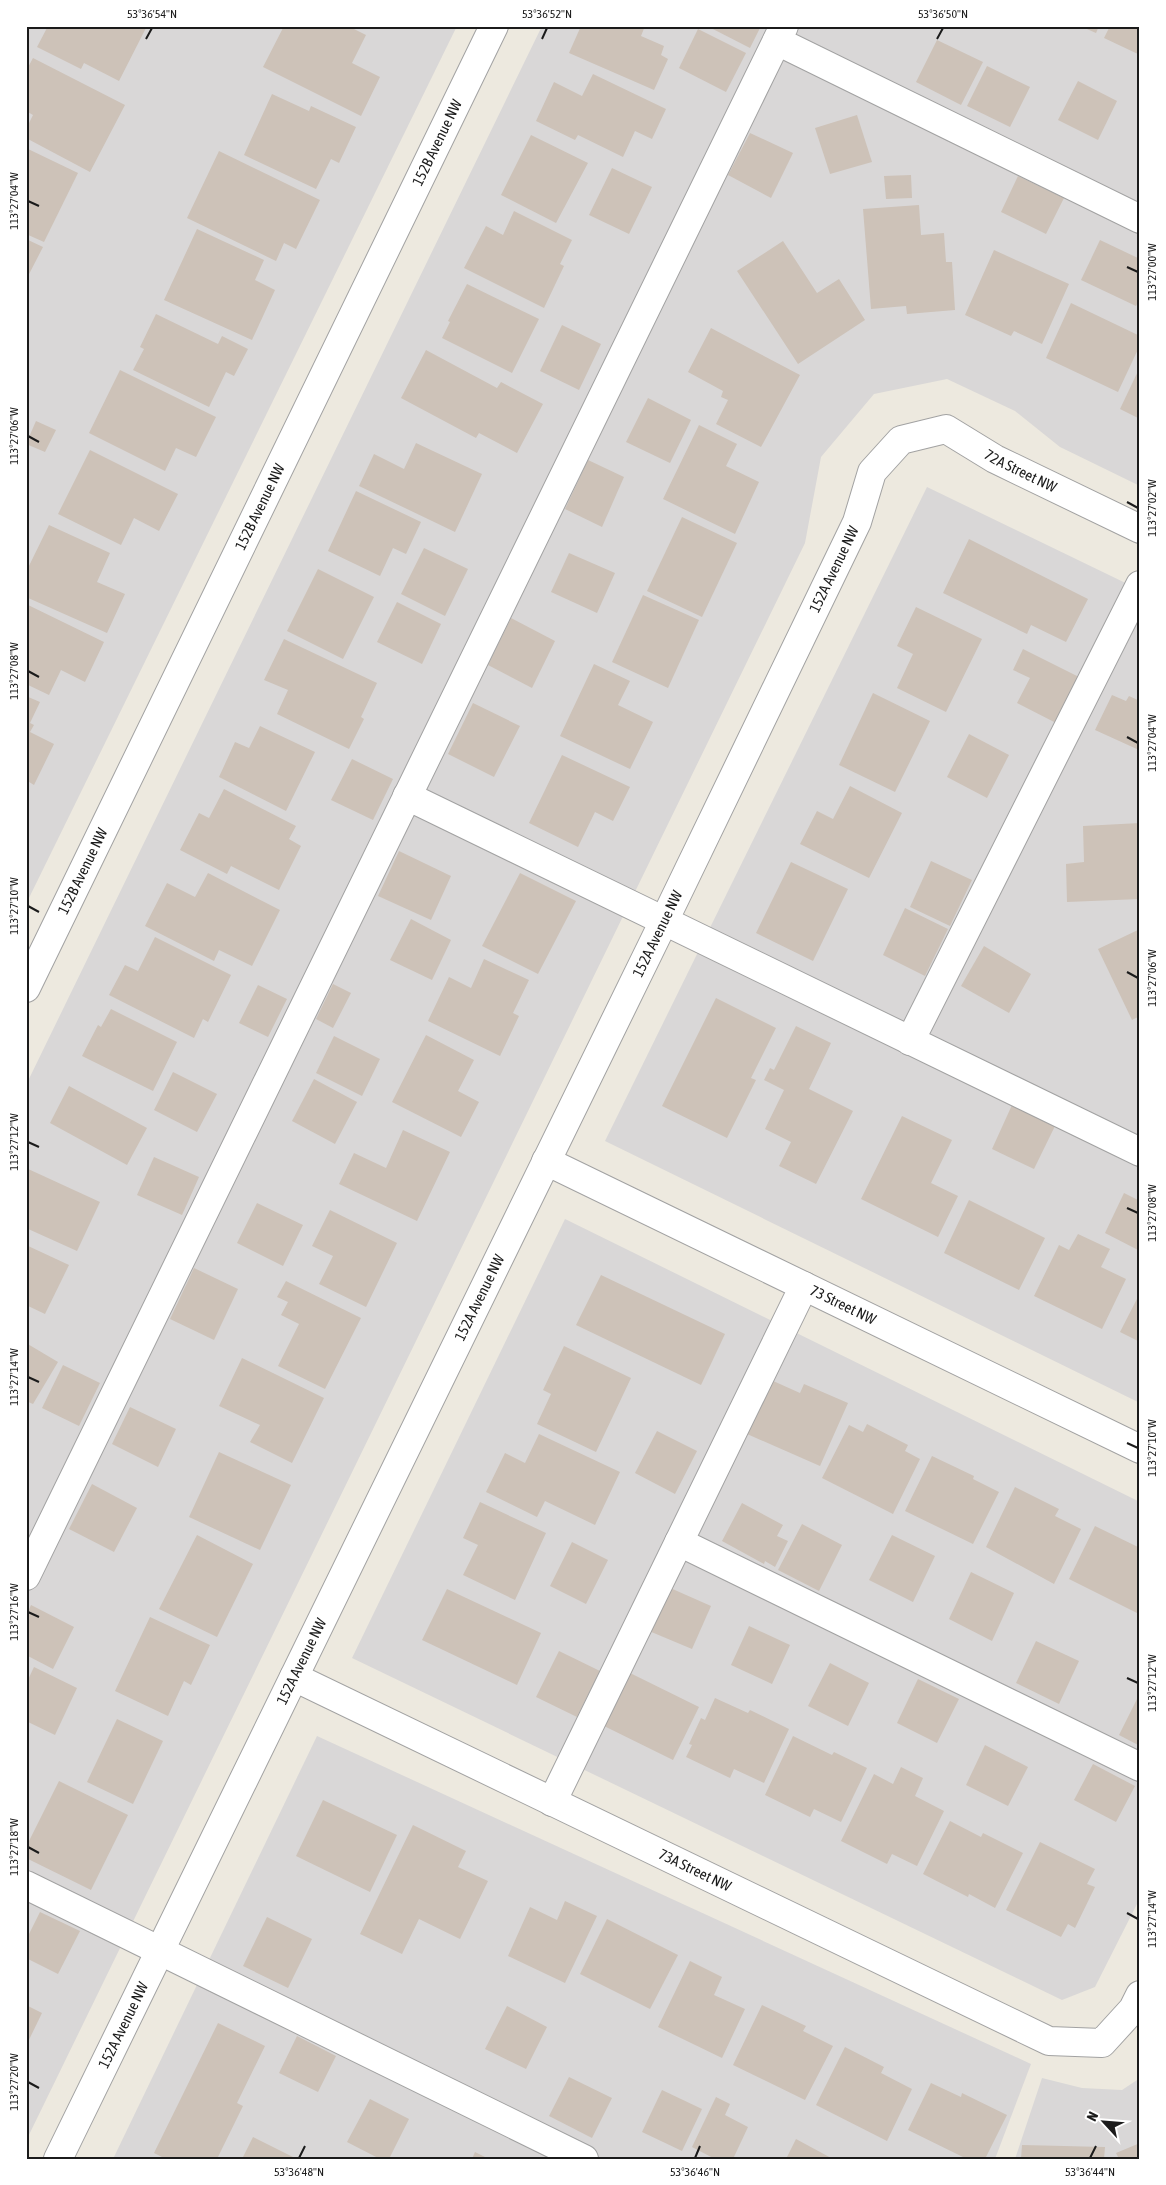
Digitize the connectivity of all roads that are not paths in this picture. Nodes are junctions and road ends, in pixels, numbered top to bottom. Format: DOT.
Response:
graph roads {
  1 [pos="494,26"];
  2 [pos="780,34"];
  3 [pos="1140,219"];
  4 [pos="901,440"];
  5 [pos="1140,529"];
  6 [pos="1140,585"];
  7 [pos="408,796"];
  8 [pos="664,921"];
  9 [pos="26,988"];
  10 [pos="910,1040"];
  11 [pos="1140,1152"];
  12 [pos="546,1161"];
  13 [pos="804,1286"];
  14 [pos="1140,1449"];
  15 [pos="679,1542"];
  16 [pos="26,1576"];
  17 [pos="294,1677"];
  18 [pos="1140,1767"];
  19 [pos="552,1802"];
  20 [pos="26,1885"];
  21 [pos="160,1950"];
  22 [pos="1140,1995"];
  23 [pos="58,2159"];
  24 [pos="584,2159"];
  1 -- 9 [label="street, 152B Avenue NW"];
  2 -- 3 [label="street"];
  2 -- 7 [label="street"];
  4 -- 5 [label="street, 72A Street NW"];
  4 -- 8 [label="street, 152A Avenue NW"];
  6 -- 10 [label="street"];
  7 -- 8 [label="street"];
  7 -- 16 [label="street"];
  8 -- 10 [label="street"];
  8 -- 12 [label="street, 152A Avenue NW"];
  10 -- 11 [label="street"];
  12 -- 13 [label="street, 73 Street NW"];
  12 -- 17 [label="street, 152A Avenue NW"];
  13 -- 14 [label="street, 73 Street NW"];
  13 -- 15 [label="street"];
  15 -- 18 [label="street"];
  15 -- 19 [label="street"];
  17 -- 19 [label="street, 73A Street NW"];
  17 -- 21 [label="street, 152A Avenue NW"];
  19 -- 22 [label="street, 73A Street NW"];
  20 -- 21 [label="street"];
  21 -- 23 [label="street, 152A Avenue NW"];
  21 -- 24 [label="street"];
}
